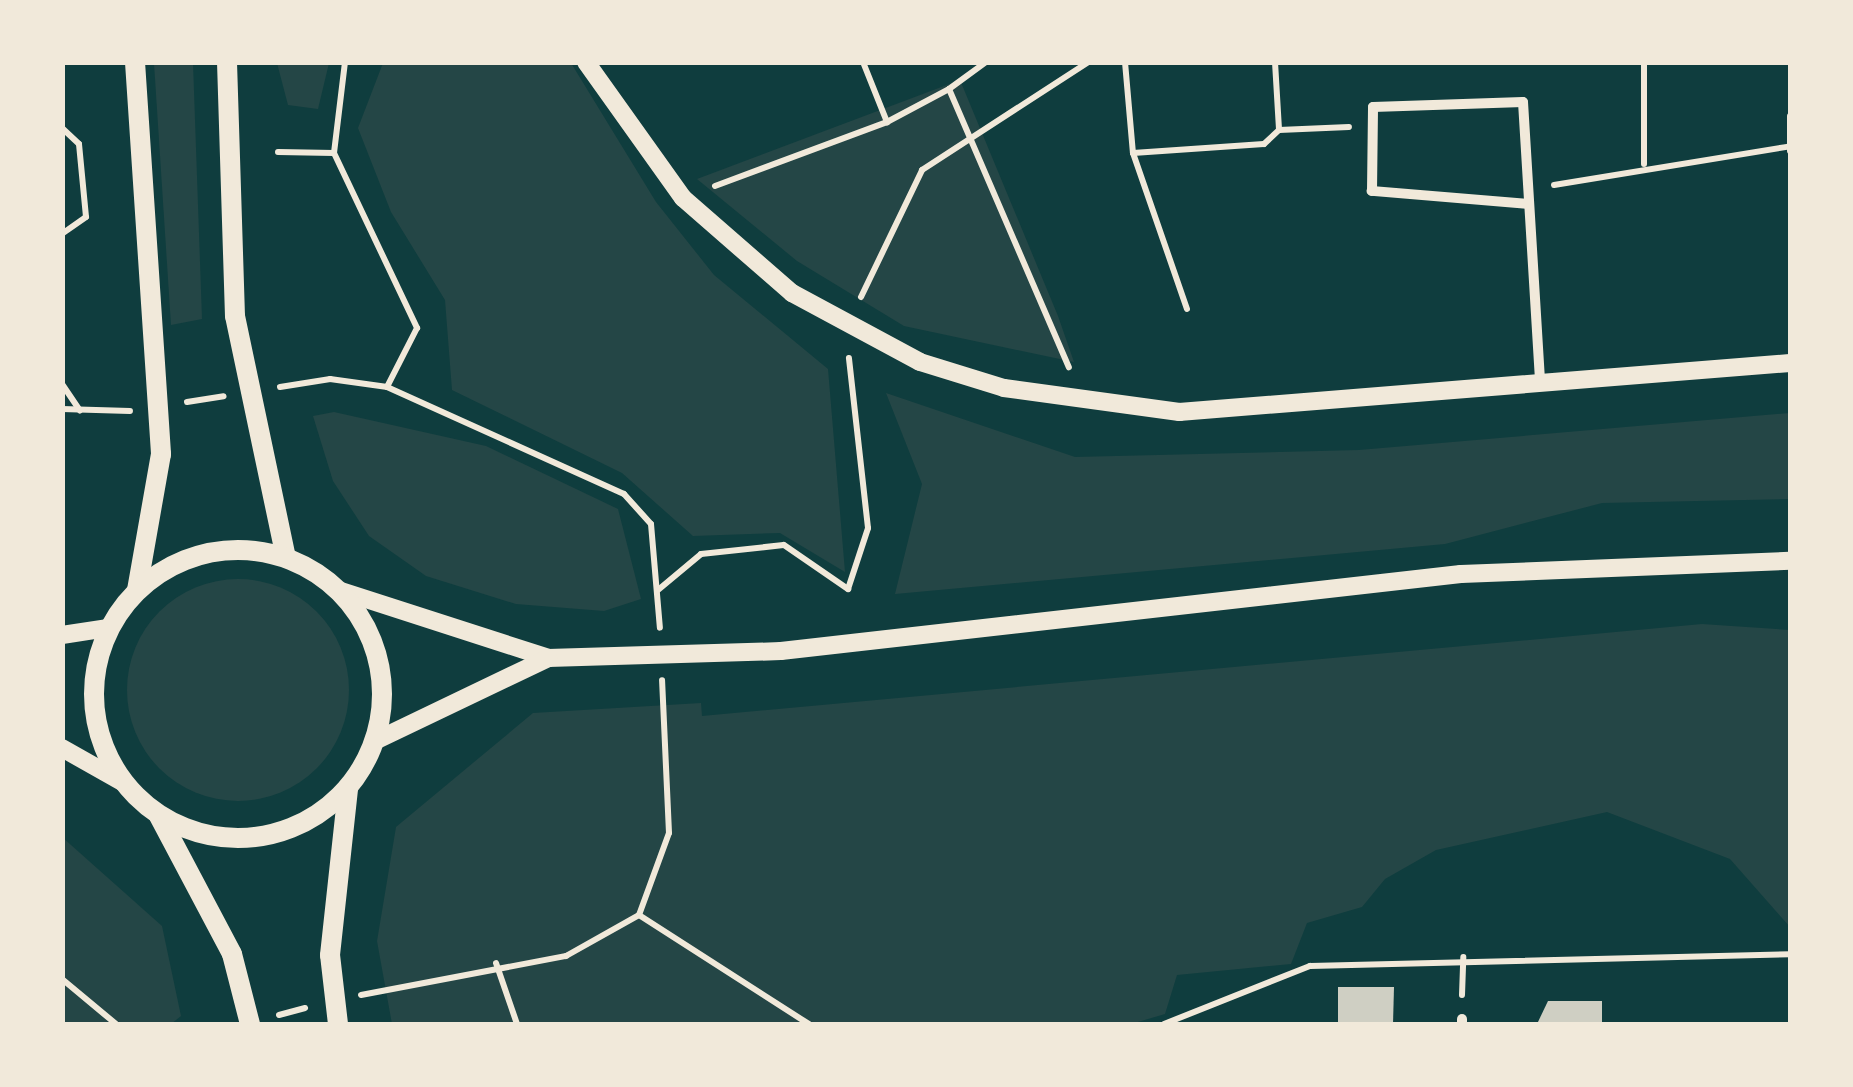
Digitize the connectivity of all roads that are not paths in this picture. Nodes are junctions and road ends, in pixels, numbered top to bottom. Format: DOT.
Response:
graph roads {
  1 [pos="135,62"];
  2 [pos="227,62"];
  3 [pos="586,62"];
  4 [pos="1528,204"];
  5 [pos="1790,363"];
  6 [pos="1540,381"];
  7 [pos="286,558"];
  8 [pos="1790,560"];
  9 [pos="137,590"];
  10 [pos="338,590"];
  11 [pos="108,628"];
  12 [pos="62,635"];
  13 [pos="548,658"];
  14 [pos="375,741"];
  15 [pos="62,748"];
  16 [pos="122,782"];
  17 [pos="348,789"];
  18 [pos="159,816"];
  19 [pos="254,1022"];
  20 [pos="338,1024"];
  1 -- 9 [label="main road"];
  2 -- 7 [label="main road"];
  3 -- 6 [label="street"];
  4 -- 4 [label="street"];
  4 -- 6 [label="street"];
  5 -- 6 [label="street"];
  7 -- 9 [label="main road"];
  7 -- 10 [label="main road"];
  8 -- 13 [label="street"];
  9 -- 11 [label="main road"];
  10 -- 13 [label="street"];
  10 -- 14 [label="main road"];
  11 -- 12 [label="street"];
  11 -- 16 [label="main road"];
  13 -- 14 [label="street"];
  14 -- 17 [label="main road"];
  15 -- 16 [label="street"];
  16 -- 18 [label="main road"];
  17 -- 18 [label="main road"];
  17 -- 20 [label="main road"];
  18 -- 19 [label="main road"];
}
